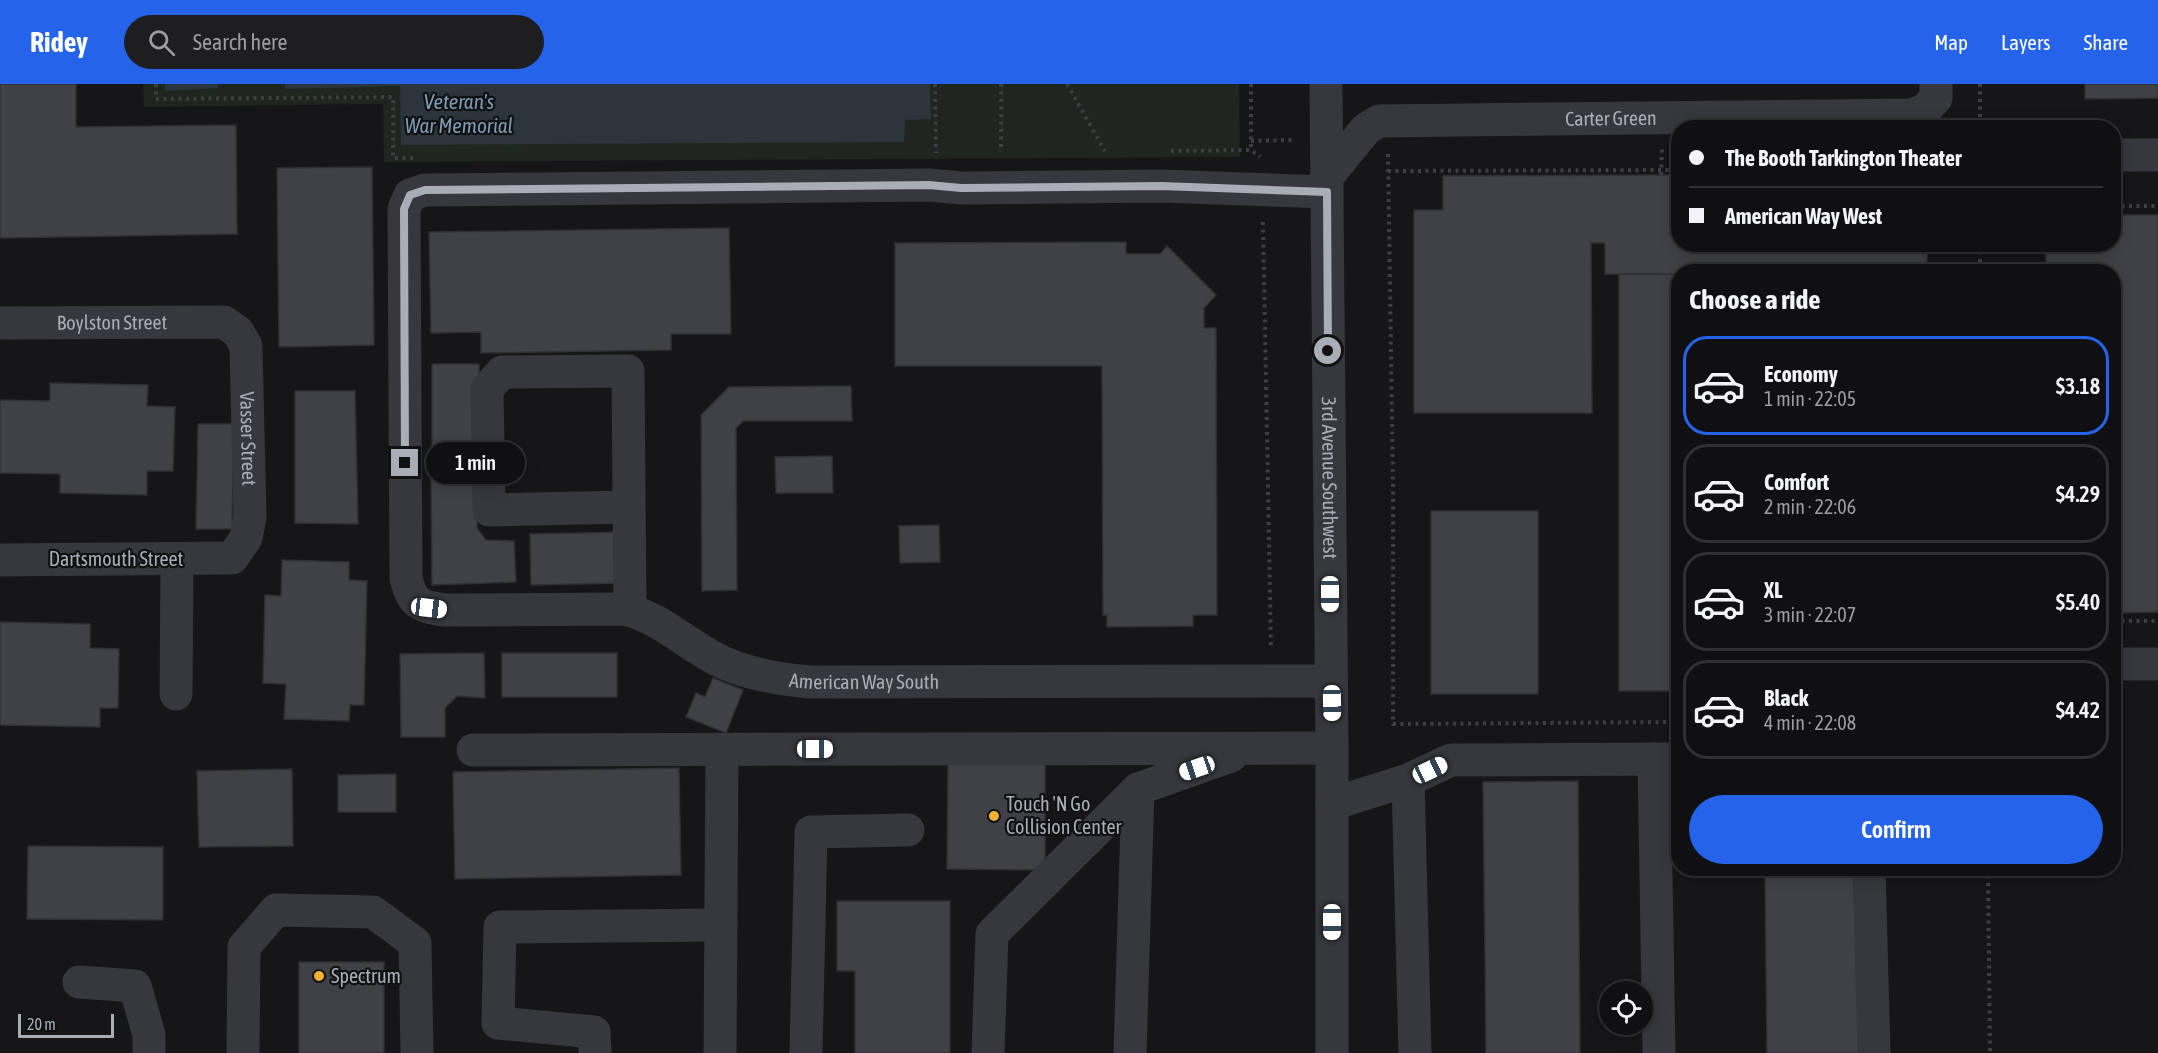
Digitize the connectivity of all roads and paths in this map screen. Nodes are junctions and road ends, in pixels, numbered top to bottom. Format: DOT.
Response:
graph roads {
  1 [pos="156,84"];
  2 [pos="935,84"];
  3 [pos="1001,84"];
  4 [pos="1066,84"];
  5 [pos="1251,84"];
  6 [pos="1326,84"];
  7 [pos="1936,84"];
  8 [pos="1980,84"];
  9 [pos="1388,120"];
  10 [pos="1980,120"];
  11 [pos="1290,140"];
  12 [pos="1251,141"];
  13 [pos="1251,150"];
  14 [pos="1161,151"];
  15 [pos="946,152"];
  16 [pos="990,152"];
  17 [pos="1001,152"];
  18 [pos="1013,152"];
  19 [pos="1094,152"];
  20 [pos="2121,155"];
  21 [pos="2158,155"];
  22 [pos="417,158"];
  23 [pos="1671,170"];
  24 [pos="1388,171"];
  25 [pos="1327,184"];
  26 [pos="1266,190"];
  27 [pos="2121,206"];
  28 [pos="2158,206"];
  29 [pos="224,322"];
  30 [pos="0,323"];
  31 [pos="629,507"];
  32 [pos="231,558"];
  33 [pos="177,559"];
  34 [pos="0,560"];
  35 [pos="630,610"];
  36 [pos="2121,621"];
  37 [pos="2158,621"];
  38 [pos="2158,663"];
  39 [pos="2121,664"];
  40 [pos="1272,680"];
  41 [pos="1331,681"];
  42 [pos="176,694"];
  43 [pos="1671,722"];
  44 [pos="1255,747"];
  45 [pos="1332,747"];
  46 [pos="473,750"];
  47 [pos="722,750"];
  48 [pos="1666,759"];
  49 [pos="1408,780"];
  50 [pos="1138,789"];
  51 [pos="1332,804"];
  52 [pos="908,830"];
  53 [pos="1869,876"];
  54 [pos="1988,876"];
  55 [pos="721,925"];
  56 [pos="79,982"];
  57 [pos="149,1053"];
  58 [pos="243,1053"];
  59 [pos="417,1053"];
  60 [pos="595,1053"];
  61 [pos="720,1053"];
  62 [pos="806,1053"];
  63 [pos="988,1053"];
  64 [pos="1130,1053"];
  65 [pos="1332,1053"];
  66 [pos="1415,1053"];
  67 [pos="1659,1053"];
  68 [pos="1875,1053"];
  69 [pos="1990,1053"];
  1 -- 22 [label="path"];
  2 -- 15 [label="path"];
  3 -- 17 [label="path"];
  4 -- 19 [label="path"];
  5 -- 12 [label="path"];
  6 -- 25 [label="street, 3rd Avenue Southwest"];
  7 -- 9 [label="street, Carter Green"];
  8 -- 10 [label="path"];
  9 -- 24 [label="path"];
  9 -- 25 [label="street, Carter Green"];
  11 -- 12 [label="path"];
  12 -- 13 [label="path"];
  13 -- 14 [label="path"];
  13 -- 26 [label="path"];
  16 -- 17 [label="path"];
  17 -- 18 [label="path"];
  20 -- 21 [label="street"];
  23 -- 24 [label="path"];
  24 -- 43 [label="path"];
  25 -- 26 [label="street"];
  25 -- 41 [label="street, 3rd Avenue Southwest"];
  26 -- 35 [label="street, American Way South"];
  26 -- 40 [label="path"];
  27 -- 28 [label="path"];
  29 -- 30 [label="street, Boylston Street"];
  29 -- 32 [label="street, Vasser Street"];
  31 -- 31 [label="street"];
  31 -- 35 [label="street"];
  32 -- 33 [label="street, Dartsmouth Street"];
  33 -- 34 [label="street, Dartsmouth Street"];
  33 -- 42 [label="street"];
  35 -- 40 [label="street, American Way South"];
  36 -- 37 [label="path"];
  38 -- 39 [label="street"];
  40 -- 41 [label="street, American Way South"];
  41 -- 45 [label="street, 3rd Avenue Southwest"];
  44 -- 45 [label="street"];
  44 -- 47 [label="street"];
  44 -- 50 [label="street"];
  45 -- 51 [label="street, 3rd Avenue Southwest"];
  46 -- 47 [label="street"];
  47 -- 55 [label="street"];
  48 -- 49 [label="street"];
  48 -- 67 [label="street"];
  49 -- 51 [label="street"];
  49 -- 66 [label="street"];
  50 -- 63 [label="street"];
  50 -- 64 [label="street"];
  51 -- 65 [label="street, 3rd Avenue Southwest"];
  52 -- 62 [label="street"];
  53 -- 68 [label="street"];
  54 -- 69 [label="path"];
  55 -- 60 [label="street"];
  55 -- 61 [label="street"];
  56 -- 57 [label="street"];
  58 -- 59 [label="street"];
}
